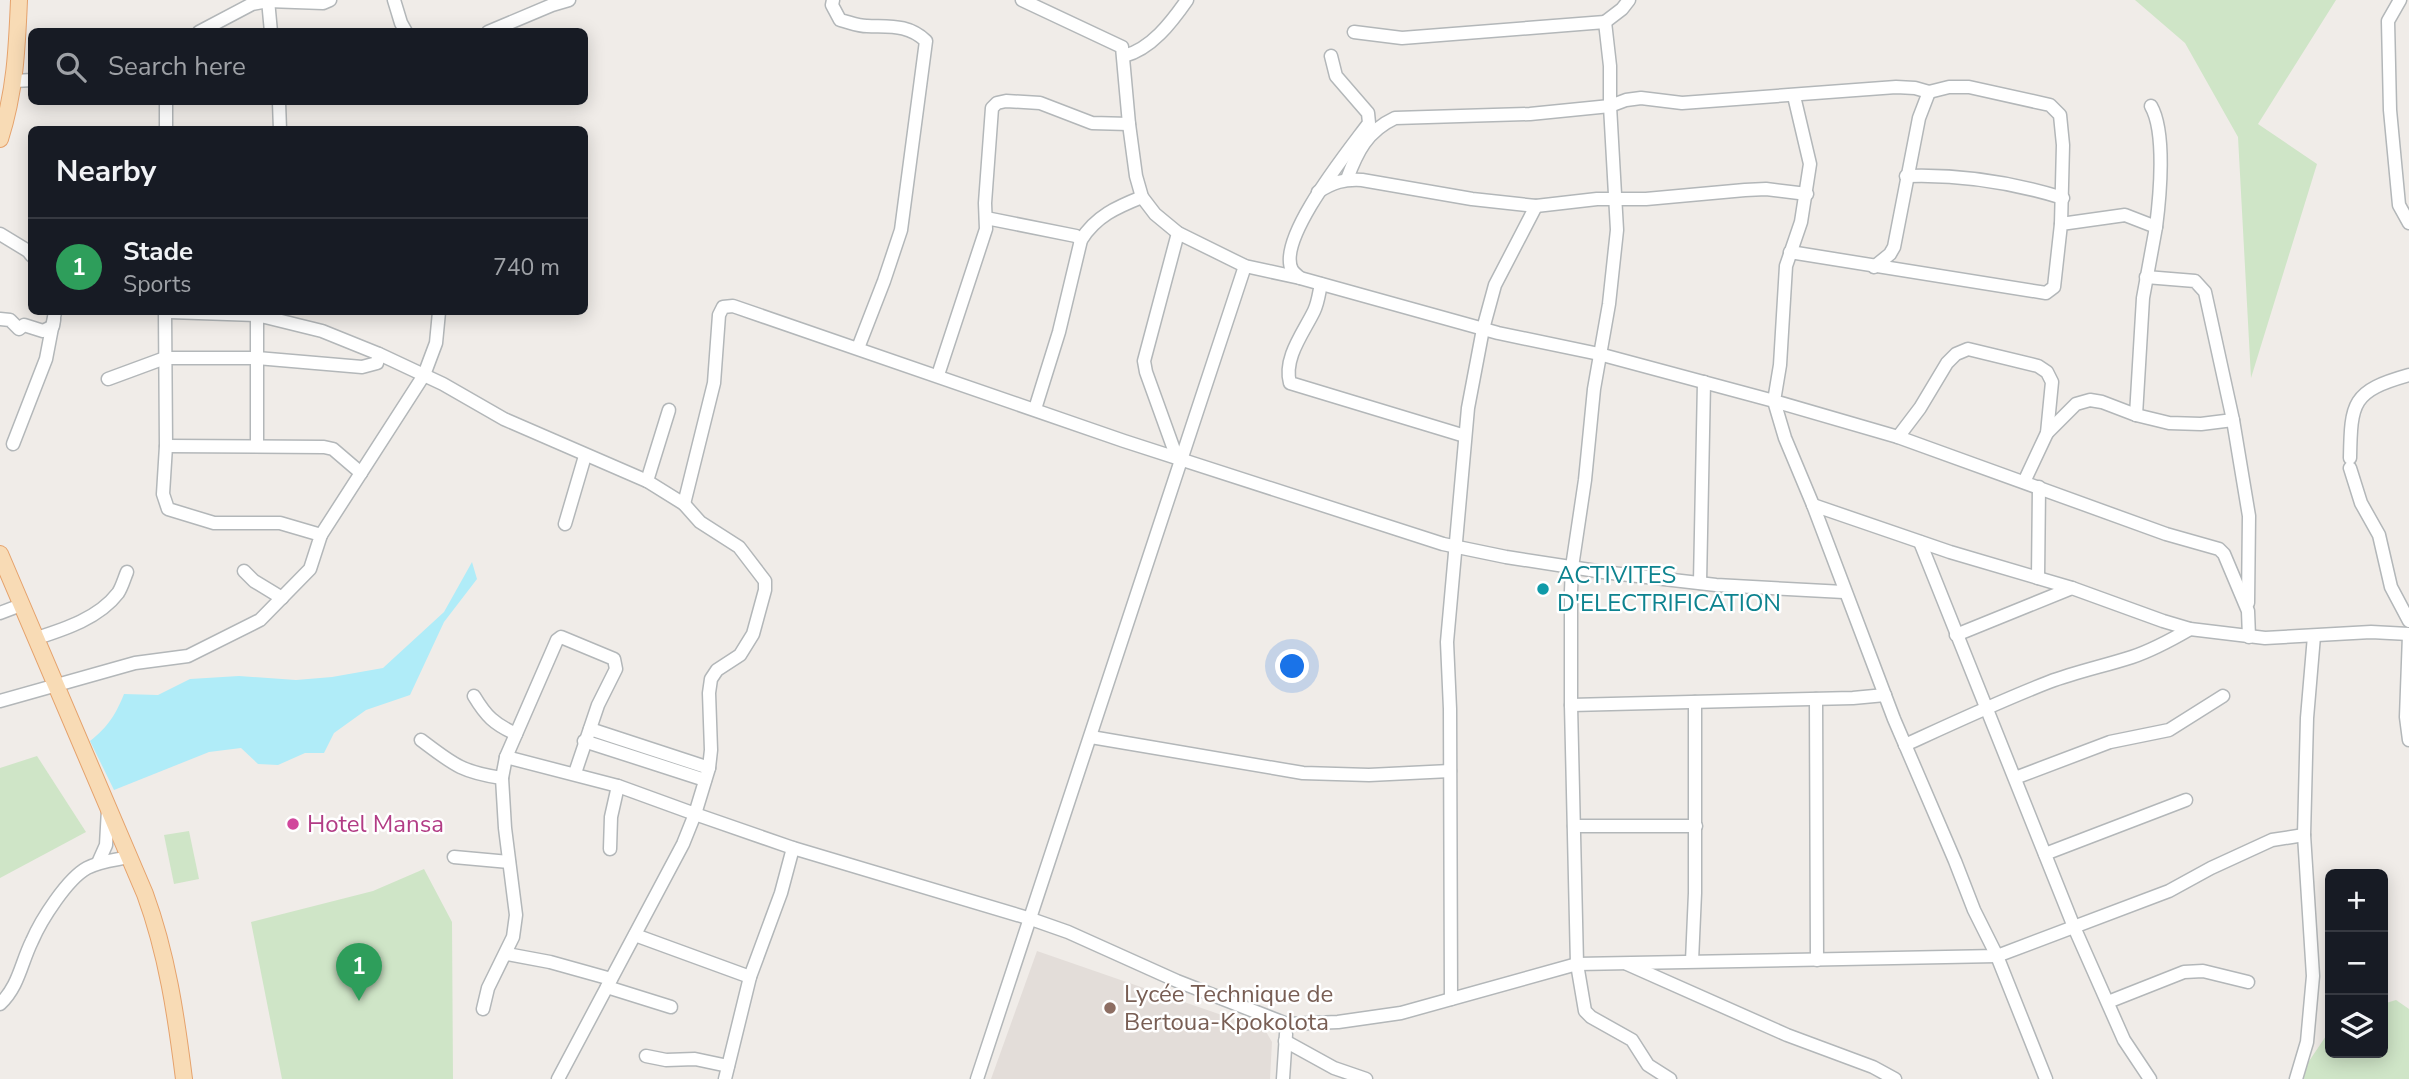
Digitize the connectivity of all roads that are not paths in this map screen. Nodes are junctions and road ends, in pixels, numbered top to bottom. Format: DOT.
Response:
graph roads {
  1 [pos="19,0"];
  2 [pos="268,0"];
  3 [pos="330,0"];
  4 [pos="394,0"];
  5 [pos="569,0"];
  6 [pos="833,0"];
  7 [pos="1022,0"];
  8 [pos="1187,0"];
  9 [pos="1629,0"];
  10 [pos="2400,0"];
  11 [pos="1605,22"];
  12 [pos="206,28"];
  13 [pos="271,28"];
  14 [pos="404,28"];
  15 [pos="497,28"];
  16 [pos="1354,32"];
  17 [pos="1124,56"];
  18 [pos="1331,56"];
  19 [pos="28,80"];
  20 [pos="15,81"];
  21 [pos="1930,92"];
  22 [pos="1794,96"];
  23 [pos="166,105"];
  24 [pos="279,105"];
  25 [pos="1610,106"];
  26 [pos="2151,106"];
  27 [pos="1129,124"];
  28 [pos="166,126"];
  29 [pos="280,126"];
  30 [pos="0,139"];
  31 [pos="1906,176"];
  32 [pos="2403,176"];
  33 [pos="1347,179"];
  34 [pos="1318,192"];
  35 [pos="1807,194"];
  36 [pos="1142,197"];
  37 [pos="2063,198"];
  38 [pos="1616,199"];
  39 [pos="1536,206"];
  40 [pos="986,218"];
  41 [pos="2409,223"];
  42 [pos="2061,224"];
  43 [pos="2156,227"];
  44 [pos="1178,233"];
  45 [pos="0,234"];
  46 [pos="1081,240"];
  47 [pos="28,250"];
  48 [pos="1790,252"];
  49 [pos="1245,265"];
  50 [pos="1874,267"];
  51 [pos="2146,277"];
  52 [pos="1300,278"];
  53 [pos="1321,284"];
  54 [pos="55,315"];
  55 [pos="55,315"];
  56 [pos="168,315"];
  57 [pos="257,315"];
  58 [pos="264,315"];
  59 [pos="439,315"];
  60 [pos="0,319"];
  61 [pos="1483,329"];
  62 [pos="858,348"];
  63 [pos="379,354"];
  64 [pos="1599,354"];
  65 [pos="165,358"];
  66 [pos="257,358"];
  67 [pos="2409,374"];
  68 [pos="424,375"];
  69 [pos="938,376"];
  70 [pos="107,379"];
  71 [pos="1704,382"];
  72 [pos="1774,401"];
  73 [pos="1035,409"];
  74 [pos="669,410"];
  75 [pos="2136,415"];
  76 [pos="2233,420"];
  77 [pos="2047,433"];
  78 [pos="1465,436"];
  79 [pos="1898,437"];
  80 [pos="13,444"];
  81 [pos="257,445"];
  82 [pos="166,446"];
  83 [pos="585,456"];
  84 [pos="1179,459"];
  85 [pos="361,473"];
  86 [pos="647,481"];
  87 [pos="2024,482"];
  88 [pos="2039,487"];
  89 [pos="684,504"];
  90 [pos="1813,505"];
  91 [pos="565,524"];
  92 [pos="321,535"];
  93 [pos="1920,542"];
  94 [pos="1454,546"];
  95 [pos="0,554"];
  96 [pos="1572,567"];
  97 [pos="244,571"];
  98 [pos="127,572"];
  99 [pos="2038,578"];
  100 [pos="1700,583"];
  101 [pos="2072,588"];
  102 [pos="1844,592"];
  103 [pos="282,598"];
  104 [pos="21,605"];
  105 [pos="2248,611"];
  106 [pos="0,613"];
  107 [pos="2409,621"];
  108 [pos="2190,629"];
  109 [pos="1956,635"];
  110 [pos="2409,635"];
  111 [pos="2314,636"];
  112 [pos="2249,637"];
  113 [pos="37,638"];
  114 [pos="55,687"];
  115 [pos="1885,695"];
  116 [pos="474,696"];
  117 [pos="2223,696"];
  118 [pos="1816,699"];
  119 [pos="0,701"];
  120 [pos="1695,702"];
  121 [pos="1571,705"];
  122 [pos="1986,708"];
  123 [pos="590,729"];
  124 [pos="516,734"];
  125 [pos="1091,737"];
  126 [pos="421,740"];
  127 [pos="2409,740"];
  128 [pos="584,741"];
  129 [pos="1905,746"];
  130 [pos="506,757"];
  131 [pos="1450,771"];
  132 [pos="575,774"];
  133 [pos="707,774"];
  134 [pos="502,778"];
  135 [pos="2015,778"];
  136 [pos="618,786"];
  137 [pos="2186,800"];
  138 [pos="108,808"];
  139 [pos="695,814"];
  140 [pos="1574,826"];
  141 [pos="1696,826"];
  142 [pos="2304,835"];
  143 [pos="793,848"];
  144 [pos="610,849"];
  145 [pos="2045,854"];
  146 [pos="129,857"];
  147 [pos="454,857"];
  148 [pos="509,862"];
  149 [pos="98,863"];
  150 [pos="1031,919"];
  151 [pos="2074,927"];
  152 [pos="635,935"];
  153 [pos="507,954"];
  154 [pos="1997,956"];
  155 [pos="1817,960"];
  156 [pos="1692,961"];
  157 [pos="1623,962"];
  158 [pos="1577,964"];
  159 [pos="750,977"];
  160 [pos="2249,982"];
  161 [pos="609,983"];
  162 [pos="1451,999"];
  163 [pos="2108,1002"];
  164 [pos="0,1004"];
  165 [pos="671,1007"];
  166 [pos="483,1009"];
  167 [pos="1287,1024"];
  168 [pos="1285,1041"];
  169 [pos="646,1056"];
  170 [pos="728,1066"];
  171 [pos="1871,1073"];
  172 [pos="184,1079"];
  173 [pos="558,1079"];
  174 [pos="725,1079"];
  175 [pos="977,1079"];
  176 [pos="1283,1079"];
  177 [pos="1366,1079"];
  178 [pos="1670,1079"];
  179 [pos="1895,1079"];
  180 [pos="2046,1079"];
  181 [pos="2150,1079"];
  182 [pos="2296,1079"];
  1 -- 20 [label="main road"];
  2 -- 3 [label="street"];
  2 -- 12 [label="street"];
  2 -- 13 [label="street"];
  4 -- 14 [label="street"];
  5 -- 15 [label="street"];
  6 -- 62 [label="street"];
  7 -- 17 [label="street"];
  8 -- 17 [label="street"];
  9 -- 11 [label="street"];
  10 -- 32 [label="street"];
  11 -- 16 [label="street"];
  11 -- 25 [label="street"];
  17 -- 27 [label="street"];
  18 -- 34 [label="street"];
  19 -- 20 [label="street"];
  20 -- 30 [label="main road"];
  21 -- 22 [label="street"];
  21 -- 31 [label="street"];
  21 -- 37 [label="street"];
  22 -- 25 [label="street"];
  22 -- 35 [label="street"];
  23 -- 28 [label="street"];
  24 -- 29 [label="street"];
  25 -- 33 [label="street"];
  25 -- 38 [label="street"];
  26 -- 43 [label="street"];
  27 -- 36 [label="street"];
  27 -- 40 [label="street"];
  31 -- 37 [label="street"];
  31 -- 50 [label="street"];
  32 -- 41 [label="street"];
  33 -- 34 [label="street"];
  33 -- 39 [label="street"];
  34 -- 52 [label="street"];
  35 -- 38 [label="street"];
  35 -- 48 [label="street"];
  36 -- 44 [label="street"];
  36 -- 46 [label="street"];
  37 -- 42 [label="street"];
  38 -- 39 [label="street"];
  38 -- 64 [label="street"];
  39 -- 61 [label="street"];
  40 -- 46 [label="street"];
  40 -- 69 [label="street"];
  42 -- 43 [label="street"];
  42 -- 50 [label="street"];
  43 -- 51 [label="street"];
  44 -- 49 [label="street"];
  44 -- 84 [label="street"];
  45 -- 47 [label="street"];
  46 -- 73 [label="street"];
  48 -- 50 [label="street"];
  48 -- 72 [label="street"];
  49 -- 52 [label="street"];
  49 -- 84 [label="street"];
  51 -- 75 [label="street"];
  51 -- 76 [label="street"];
  52 -- 53 [label="street"];
  53 -- 61 [label="street"];
  53 -- 78 [label="street"];
  54 -- 60 [label="street"];
  55 -- 80 [label="street"];
  56 -- 65 [label="street"];
  57 -- 66 [label="street"];
  58 -- 63 [label="street"];
  59 -- 68 [label="street"];
  61 -- 64 [label="street"];
  61 -- 78 [label="street"];
  62 -- 69 [label="street"];
  62 -- 89 [label="street"];
  63 -- 66 [label="street"];
  63 -- 68 [label="street"];
  64 -- 71 [label="street"];
  64 -- 96 [label="street"];
  65 -- 66 [label="street"];
  65 -- 70 [label="street"];
  65 -- 82 [label="street"];
  66 -- 81 [label="street"];
  67 -- 107 [label="street"];
  68 -- 83 [label="street"];
  68 -- 85 [label="street"];
  69 -- 73 [label="street"];
  71 -- 72 [label="street"];
  71 -- 100 [label="street"];
  72 -- 79 [label="street"];
  72 -- 90 [label="street"];
  73 -- 84 [label="street"];
  74 -- 86 [label="street"];
  75 -- 76 [label="street"];
  75 -- 77 [label="street"];
  76 -- 105 [label="street"];
  77 -- 79 [label="street"];
  77 -- 87 [label="street"];
  78 -- 94 [label="street"];
  79 -- 87 [label="street"];
  81 -- 82 [label="street"];
  81 -- 85 [label="street"];
  82 -- 92 [label="street"];
  83 -- 86 [label="street"];
  83 -- 91 [label="street"];
  84 -- 94 [label="street"];
  84 -- 125 [label="street"];
  85 -- 92 [label="street"];
  86 -- 89 [label="street"];
  87 -- 88 [label="street"];
  88 -- 99 [label="street"];
  88 -- 105 [label="street"];
  89 -- 133 [label="street"];
  90 -- 93 [label="street"];
  90 -- 102 [label="street"];
  92 -- 103 [label="street"];
  93 -- 99 [label="street"];
  93 -- 109 [label="street"];
  94 -- 96 [label="street"];
  94 -- 131 [label="street"];
  95 -- 104 [label="main road"];
  96 -- 100 [label="street"];
  96 -- 121 [label="street"];
  97 -- 103 [label="street"];
  98 -- 113 [label="street"];
  99 -- 101 [label="street"];
  100 -- 102 [label="street"];
  101 -- 108 [label="street"];
  101 -- 109 [label="street"];
  102 -- 115 [label="street"];
  103 -- 114 [label="street"];
  104 -- 106 [label="street"];
  104 -- 113 [label="main road"];
  105 -- 112 [label="street"];
  108 -- 112 [label="street"];
  108 -- 122 [label="street"];
  109 -- 122 [label="street"];
  110 -- 111 [label="street"];
  110 -- 127 [label="street"];
  111 -- 112 [label="street"];
  111 -- 142 [label="street"];
  113 -- 114 [label="main road"];
  114 -- 119 [label="street"];
  114 -- 138 [label="main road"];
  115 -- 118 [label="street"];
  115 -- 129 [label="street"];
  116 -- 124 [label="street"];
  117 -- 135 [label="street"];
  118 -- 120 [label="street"];
  118 -- 155 [label="street"];
  120 -- 121 [label="street"];
  120 -- 141 [label="street"];
  121 -- 140 [label="street"];
  122 -- 129 [label="street"];
  122 -- 135 [label="street"];
  123 -- 124 [label="street"];
  123 -- 128 [label="street"];
  123 -- 133 [label="street"];
  124 -- 130 [label="street"];
  125 -- 131 [label="street"];
  125 -- 150 [label="street"];
  126 -- 134 [label="street"];
  128 -- 132 [label="street"];
  128 -- 133 [label="street"];
  129 -- 154 [label="street"];
  130 -- 132 [label="street"];
  130 -- 134 [label="street"];
  131 -- 162 [label="street"];
  132 -- 136 [label="street"];
  133 -- 139 [label="street"];
  134 -- 148 [label="street"];
  135 -- 145 [label="street"];
  136 -- 139 [label="street"];
  136 -- 144 [label="street"];
  137 -- 145 [label="street"];
  138 -- 146 [label="main road"];
  138 -- 149 [label="street"];
  139 -- 143 [label="street"];
  139 -- 152 [label="street"];
  140 -- 141 [label="street"];
  140 -- 158 [label="street"];
  141 -- 156 [label="street"];
  142 -- 151 [label="street"];
  142 -- 182 [label="street"];
  143 -- 150 [label="street"];
  143 -- 159 [label="street"];
  145 -- 151 [label="street"];
  146 -- 149 [label="street"];
  146 -- 172 [label="main road"];
  147 -- 148 [label="street"];
  148 -- 153 [label="street"];
  149 -- 164 [label="street"];
  150 -- 167 [label="street"];
  150 -- 175 [label="street"];
  151 -- 154 [label="street"];
  151 -- 163 [label="street"];
  152 -- 159 [label="street"];
  152 -- 161 [label="street"];
  153 -- 161 [label="street"];
  153 -- 166 [label="street"];
  154 -- 155 [label="street"];
  154 -- 180 [label="street"];
  155 -- 156 [label="street"];
  156 -- 157 [label="street"];
  157 -- 158 [label="street"];
  157 -- 171 [label="street"];
  158 -- 162 [label="street"];
  158 -- 178 [label="street"];
  159 -- 170 [label="street"];
  160 -- 163 [label="street"];
  161 -- 165 [label="street"];
  161 -- 173 [label="street"];
  162 -- 167 [label="street"];
  163 -- 181 [label="street"];
  167 -- 168 [label="street"];
  168 -- 176 [label="street"];
  168 -- 177 [label="street"];
  169 -- 170 [label="street"];
  170 -- 174 [label="street"];
  171 -- 179 [label="street"];
}
